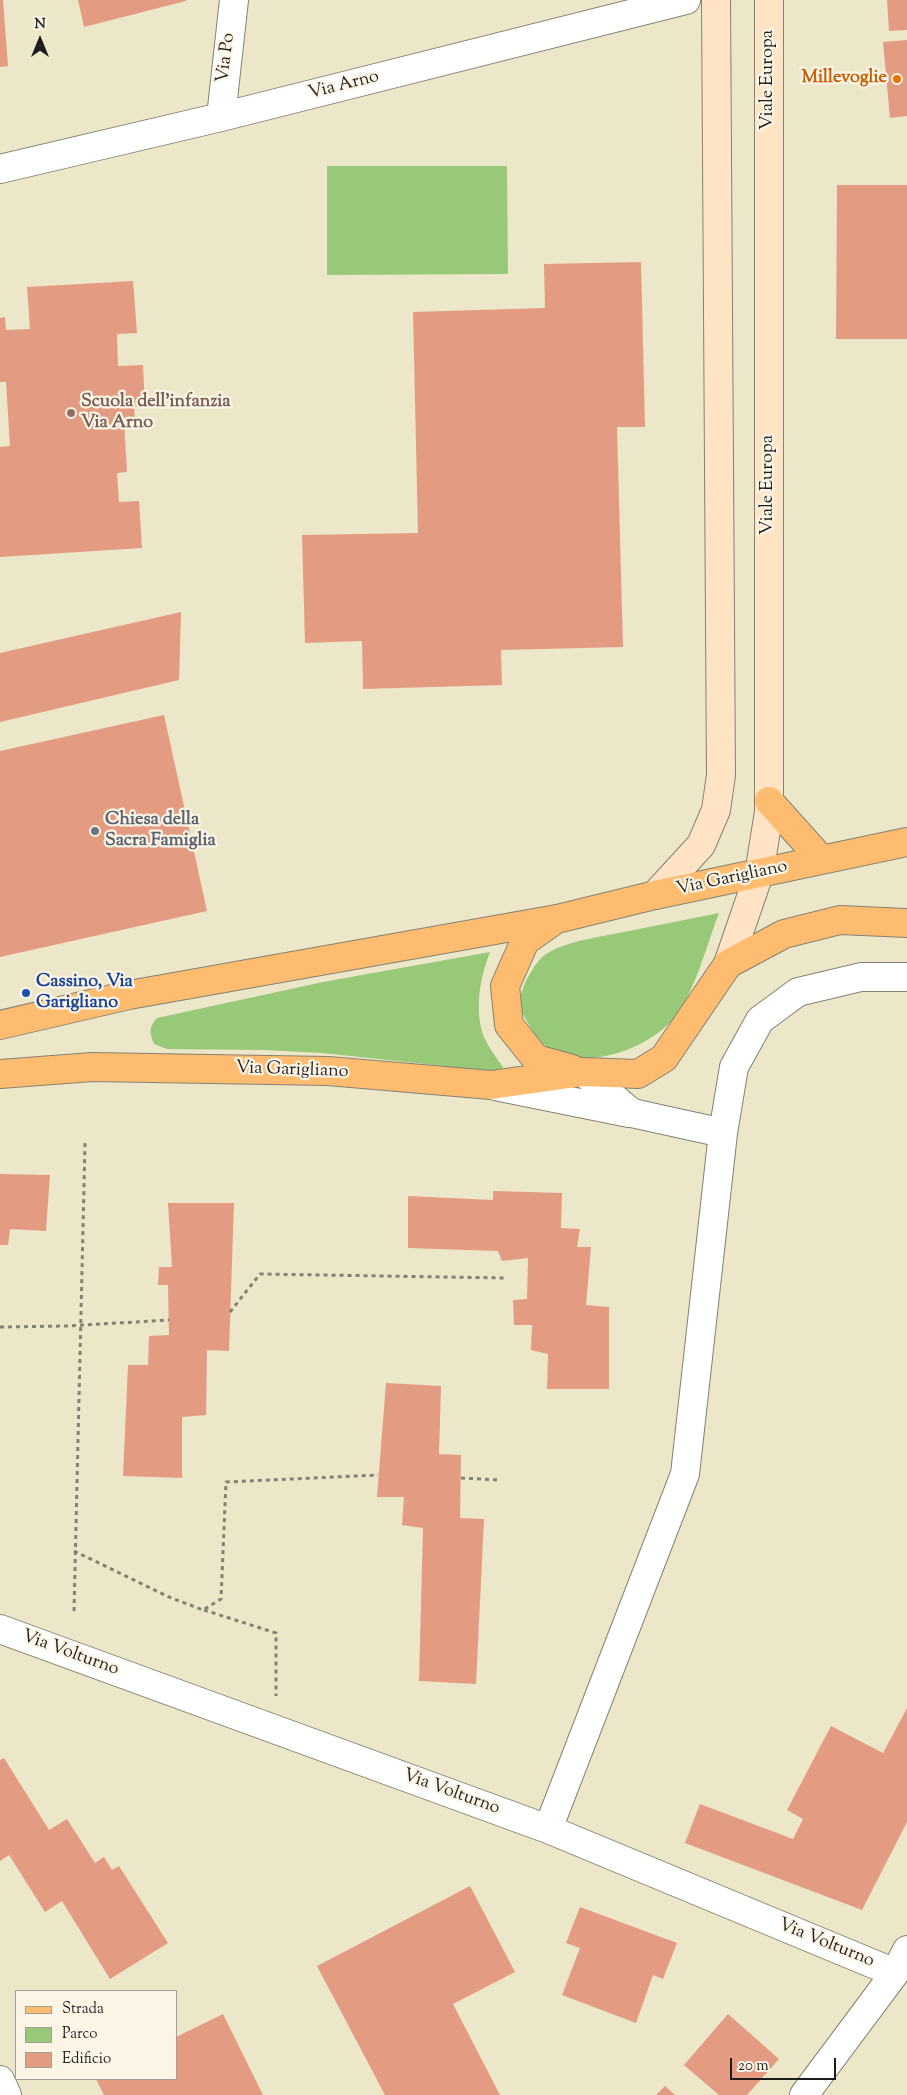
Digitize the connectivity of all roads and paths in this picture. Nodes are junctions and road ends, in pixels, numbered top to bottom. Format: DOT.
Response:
graph roads {
  1 [pos="234,0"];
  2 [pos="686,0"];
  3 [pos="716,0"];
  4 [pos="769,0"];
  5 [pos="221,117"];
  6 [pos="0,169"];
  7 [pos="769,801"];
  8 [pos="907,842"];
  9 [pos="821,859"];
  10 [pos="759,874"];
  11 [pos="655,895"];
  12 [pos="557,919"];
  13 [pos="907,924"];
  14 [pos="728,964"];
  15 [pos="907,977"];
  16 [pos="0,1025"];
  17 [pos="583,1072"];
  18 [pos="0,1074"];
  19 [pos="491,1085"];
  20 [pos="632,1114"];
  21 [pos="723,1133"];
  22 [pos="84,1143"];
  23 [pos="507,1278"];
  24 [pos="230,1312"];
  25 [pos="169,1320"];
  26 [pos="80,1325"];
  27 [pos="0,1327"];
  28 [pos="378,1475"];
  29 [pos="461,1478"];
  30 [pos="500,1480"];
  31 [pos="74,1551"];
  32 [pos="203,1610"];
  33 [pos="74,1611"];
  34 [pos="0,1629"];
  35 [pos="276,1698"];
  36 [pos="548,1829"];
  37 [pos="901,1961"];
  38 [pos="0,2080"];
  39 [pos="8,2095"];
  40 [pos="804,2095"];
  1 -- 5 [label="street, Via Po"];
  2 -- 5 [label="street, Via Arno"];
  3 -- 11 [label="street"];
  4 -- 7 [label="street, Viale Europa"];
  5 -- 6 [label="street, Via Arno"];
  7 -- 9 [label="main road"];
  7 -- 10 [label="street, Viale Europa"];
  8 -- 9 [label="main road, Via Garigliano"];
  9 -- 10 [label="main road, Via Garigliano"];
  10 -- 11 [label="main road, Via Garigliano"];
  10 -- 14 [label="street, Viale Europa"];
  11 -- 12 [label="main road, Via Garigliano"];
  12 -- 16 [label="main road, Via Garigliano"];
  12 -- 17 [label="main road, Via Garigliano"];
  13 -- 14 [label="main road, Via Garigliano"];
  14 -- 17 [label="main road, Via Garigliano"];
  15 -- 21 [label="street"];
  17 -- 19 [label="main road, Via Garigliano"];
  17 -- 20 [label="street"];
  18 -- 19 [label="main road, Via Garigliano"];
  19 -- 20 [label="street"];
  20 -- 21 [label="street"];
  21 -- 36 [label="street"];
  22 -- 26 [label="path"];
  23 -- 24 [label="path"];
  25 -- 26 [label="path"];
  26 -- 27 [label="path"];
  26 -- 31 [label="path"];
  28 -- 32 [label="path"];
  29 -- 30 [label="path"];
  31 -- 32 [label="path"];
  31 -- 33 [label="path"];
  32 -- 35 [label="path"];
  34 -- 36 [label="street, Via Volturno"];
  36 -- 37 [label="street, Via Volturno"];
  37 -- 40 [label="street"];
  38 -- 39 [label="street"];
}
